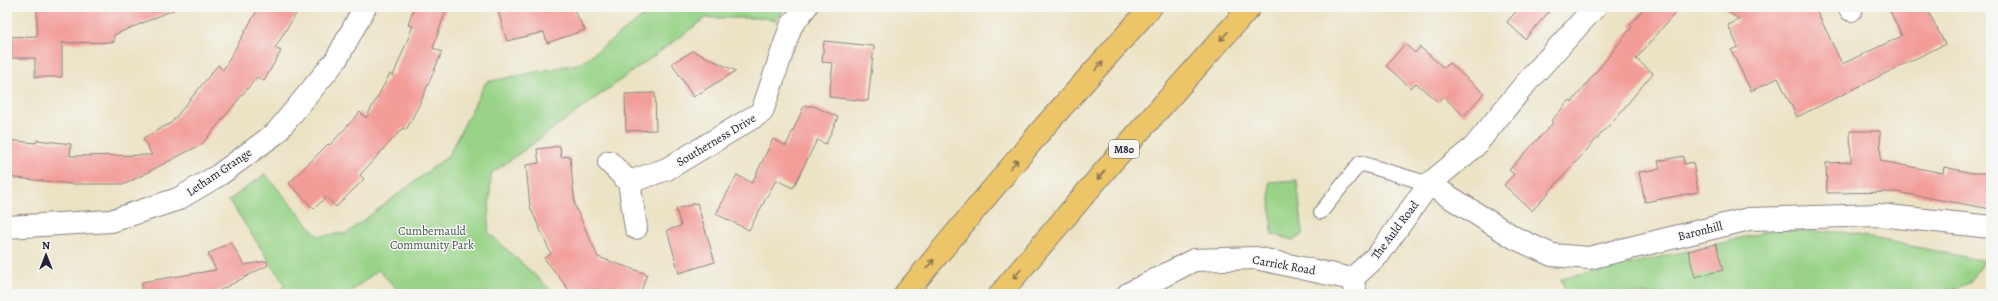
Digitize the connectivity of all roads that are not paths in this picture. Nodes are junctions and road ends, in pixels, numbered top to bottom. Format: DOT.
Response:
graph roads {
  1 [pos="365,7"];
  2 [pos="806,7"];
  3 [pos="1151,7"];
  4 [pos="1250,7"];
  5 [pos="1595,7"];
  6 [pos="609,162"];
  7 [pos="629,182"];
  8 [pos="1429,184"];
  9 [pos="1321,212"];
  10 [pos="7,227"];
  11 [pos="1991,227"];
  12 [pos="636,228"];
  13 [pos="1354,286"];
  14 [pos="906,294"];
  15 [pos="1000,294"];
  16 [pos="1128,294"];
  1 -- 10 [label="street, Letham Grange"];
  2 -- 7 [label="street, Southerness Drive"];
  14 -- 3 [label="highway, one-way"];
  4 -- 15 [label="highway, M80, one-way"];
  5 -- 8 [label="street, The Auld Road"];
  6 -- 7 [label="street"];
  7 -- 12 [label="street"];
  8 -- 9 [label="lane"];
  8 -- 11 [label="street, Baronhill"];
  8 -- 13 [label="street, The Auld Road"];
  13 -- 16 [label="street, Carrick Road"];
}
